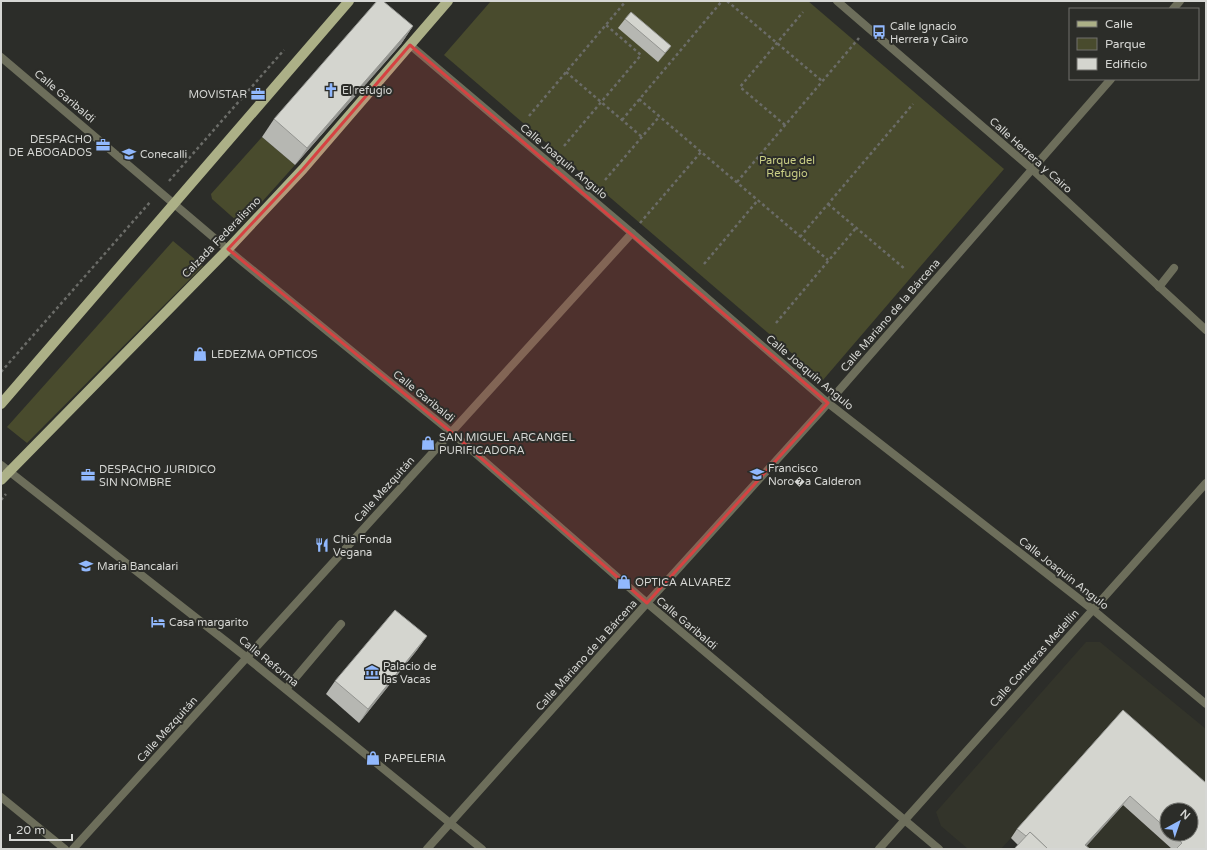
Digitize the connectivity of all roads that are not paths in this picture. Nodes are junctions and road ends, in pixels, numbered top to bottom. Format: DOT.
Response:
graph roads {
  1 [pos="349,1"];
  2 [pos="448,1"];
  3 [pos="838,1"];
  4 [pos="410,45"];
  5 [pos="1,57"];
  6 [pos="1110,80"];
  7 [pos="1032,169"];
  8 [pos="174,204"];
  9 [pos="632,232"];
  10 [pos="228,249"];
  11 [pos="1174,268"];
  12 [pos="1159,287"];
  13 [pos="1206,330"];
  14 [pos="828,403"];
  15 [pos="1,404"];
  16 [pos="450,432"];
  17 [pos="5,468"];
  18 [pos="1,480"];
  19 [pos="1206,483"];
  20 [pos="646,603"];
  21 [pos="1092,609"];
  22 [pos="341,624"];
  23 [pos="246,657"];
  24 [pos="286,689"];
  25 [pos="1206,704"];
  26 [pos="1,797"];
  27 [pos="905,819"];
  28 [pos="450,824"];
  29 [pos="65,849"];
  30 [pos="73,849"];
  31 [pos="427,849"];
  32 [pos="482,849"];
  33 [pos="878,849"];
  34 [pos="939,849"];
  1 -- 8 [label="main road"];
  2 -- 4 [label="main road, Calzada Federalismo"];
  3 -- 7 [label="street, Calle Herrera y Cairo"];
  4 -- 9 [label="street, Calle Joaquín Angulo"];
  4 -- 10 [label="main road, Calzada Federalismo"];
  5 -- 8 [label="street, Calle Garibaldi"];
  6 -- 7 [label="street, Calle Mariano de la Bárcena"];
  7 -- 12 [label="street, Calle Herrera y Cairo"];
  7 -- 14 [label="street, Calle Mariano de la Bárcena"];
  8 -- 10 [label="street, Calle Garibaldi"];
  8 -- 15 [label="main road"];
  9 -- 14 [label="street, Calle Joaquín Angulo"];
  9 -- 16 [label="street, Calle Mezquitán"];
  10 -- 16 [label="street, Calle Garibaldi"];
  10 -- 17 [label="main road, Calzada Federalismo"];
  11 -- 12 [label="street"];
  12 -- 13 [label="street, Calle Herrera y Cairo"];
  14 -- 20 [label="street, Calle Mariano de la Bárcena"];
  14 -- 21 [label="street, Calle Joaquín Angulo"];
  16 -- 20 [label="street, Calle Garibaldi"];
  16 -- 23 [label="street, Calle Mezquitán"];
  17 -- 18 [label="main road, Calzada Federalismo"];
  17 -- 23 [label="street, Calle Reforma"];
  19 -- 21 [label="street, Calle Contreras Medellín"];
  20 -- 27 [label="street, Calle Garibaldi"];
  20 -- 28 [label="street, Calle Mariano de la Bárcena"];
  21 -- 25 [label="street, Calle Joaquín Angulo"];
  21 -- 27 [label="street, Calle Contreras Medellín"];
  22 -- 24 [label="street"];
  23 -- 24 [label="street, Calle Reforma"];
  23 -- 30 [label="street, Calle Mezquitán"];
  24 -- 28 [label="street, Calle Reforma"];
  26 -- 29 [label="street"];
  27 -- 33 [label="street, Calle Contreras Medellín"];
  27 -- 34 [label="street, Calle Garibaldi"];
  28 -- 31 [label="street, Calle Mariano de la Bárcena"];
  28 -- 32 [label="street, Calle Reforma"];
}
